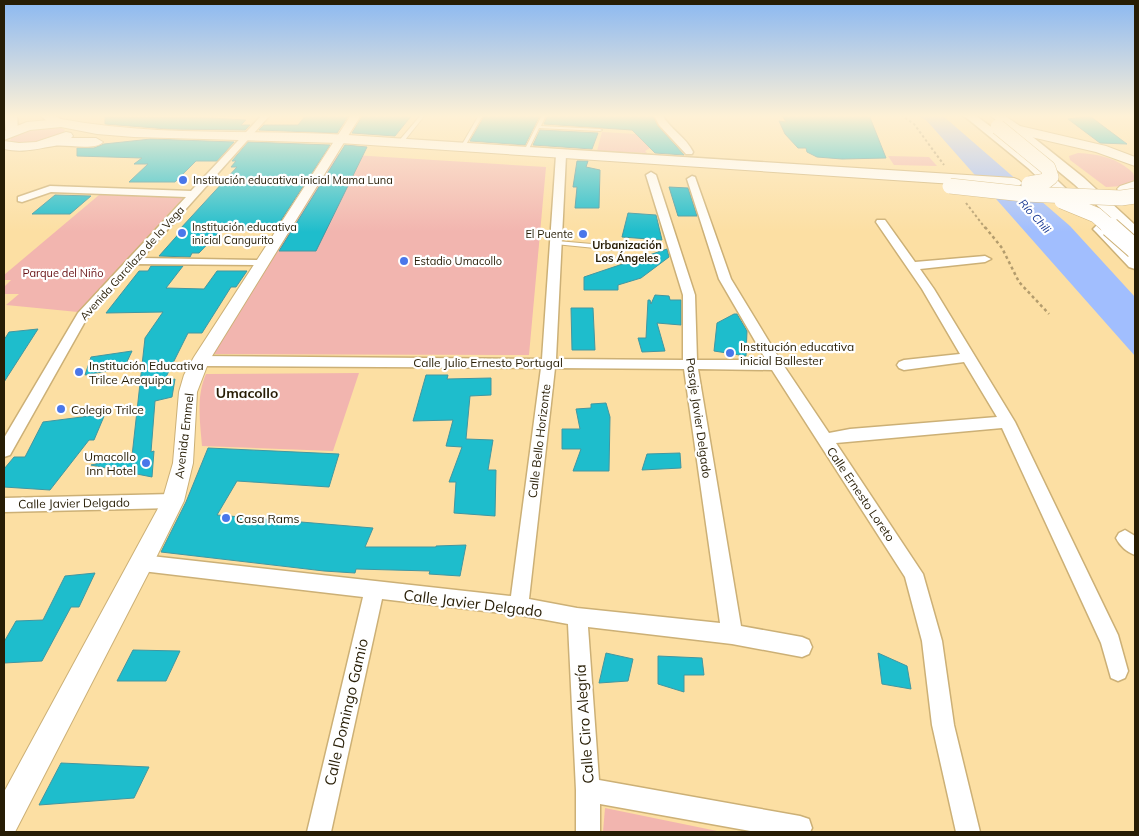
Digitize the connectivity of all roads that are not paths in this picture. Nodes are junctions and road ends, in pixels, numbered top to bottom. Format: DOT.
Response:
graph roads {
  1 [pos="230,154"];
  2 [pos="331,154"];
  3 [pos="486,154"];
  4 [pos="531,154"];
  5 [pos="1019,154"];
  6 [pos="1034,154"];
  7 [pos="1049,154"];
  8 [pos="1066,154"];
  9 [pos="1099,154"];
  10 [pos="1116,154"];
  11 [pos="560,159"];
  12 [pos="1059,161"];
  13 [pos="1135,162"];
  14 [pos="1033,165"];
  15 [pos="1135,170"];
  16 [pos="651,175"];
  17 [pos="692,179"];
  18 [pos="1135,186"];
  19 [pos="1022,187"];
  20 [pos="195,194"];
  21 [pos="1135,196"];
  22 [pos="22,199"];
  23 [pos="1120,204"];
  24 [pos="1135,204"];
  25 [pos="1135,221"];
  26 [pos="882,222"];
  27 [pos="1135,233"];
  28 [pos="557,243"];
  29 [pos="615,248"];
  30 [pos="1135,249"];
  31 [pos="985,259"];
  32 [pos="132,262"];
  33 [pos="260,263"];
  34 [pos="1135,264"];
  35 [pos="912,266"];
  36 [pos="968,357"];
  37 [pos="200,361"];
  38 [pos="549,362"];
  39 [pos="690,363"];
  40 [pos="776,364"];
  41 [pos="904,365"];
  42 [pos="1007,422"];
  43 [pos="824,440"];
  44 [pos="4,452"];
  45 [pos="174,500"];
  46 [pos="4,505"];
  47 [pos="142,563"];
  48 [pos="374,591"];
  49 [pos="520,606"];
  50 [pos="577,617"];
  51 [pos="732,634"];
  52 [pos="802,647"];
  53 [pos="1118,671"];
  54 [pos="588,790"];
  55 [pos="4,822"];
  56 [pos="800,828"];
  57 [pos="319,832"];
  58 [pos="588,832"];
  59 [pos="968,832"];
  1 -- 20 [label="street, Avenida Garcilazo de la Vega"];
  2 -- 33 [label="street, Avenida Emmel"];
  3 -- 11 [label="main road"];
  4 -- 11 [label="main road"];
  5 -- 14 [label="main road"];
  6 -- 19 [label="main road, bridge"];
  7 -- 12 [label="main road"];
  8 -- 12 [label="main road"];
  9 -- 15 [label="main road"];
  10 -- 13 [label="main road"];
  11 -- 19 [label="main road, bridge"];
  11 -- 28 [label="street, Calle Bello Horizonte"];
  12 -- 14 [label="main road"];
  12 -- 23 [label="main road"];
  12 -- 27 [label="main road"];
  14 -- 34 [label="main road"];
  16 -- 39 [label="street, Pasaje Javier Delgado"];
  17 -- 40 [label="street, Calle Ernesto Loreto"];
  18 -- 19 [label="main road, bridge"];
  19 -- 21 [label="main road, bridge"];
  19 -- 30 [label="main road, bridge"];
  20 -- 22 [label="street"];
  20 -- 32 [label="street, Avenida Garcilazo de la Vega"];
  23 -- 24 [label="street"];
  23 -- 25 [label="main road"];
  26 -- 35 [label="street"];
  28 -- 29 [label="lane"];
  28 -- 38 [label="street, Calle Bello Horizonte"];
  31 -- 35 [label="street"];
  32 -- 33 [label="street"];
  32 -- 44 [label="street, Avenida Garcilazo de la Vega"];
  33 -- 37 [label="street, Avenida Emmel"];
  35 -- 36 [label="street"];
  36 -- 41 [label="street"];
  36 -- 42 [label="street"];
  37 -- 38 [label="street, Calle Julio Ernesto Portugal"];
  37 -- 45 [label="street, Avenida Emmel"];
  38 -- 39 [label="street, Calle Julio Ernesto Portugal"];
  38 -- 49 [label="street, Calle Bello Horizonte"];
  39 -- 40 [label="street, Calle Julio Ernesto Portugal"];
  39 -- 51 [label="street, Pasaje Javier Delgado"];
  40 -- 43 [label="street, Calle Ernesto Loreto"];
  42 -- 43 [label="street"];
  42 -- 53 [label="street"];
  43 -- 59 [label="street, Calle Ernesto Loreto"];
  45 -- 46 [label="street, Calle Javier Delgado"];
  45 -- 47 [label="street, Avenida Emmel"];
  47 -- 48 [label="street, Calle Javier Delgado"];
  47 -- 55 [label="street, Avenida Emmel"];
  48 -- 49 [label="street, Calle Javier Delgado"];
  48 -- 57 [label="street, Calle Domingo Gamio"];
  49 -- 50 [label="street, Calle Javier Delgado"];
  50 -- 51 [label="street, Calle Javier Delgado"];
  50 -- 54 [label="street, Calle Ciro Alegría"];
  51 -- 52 [label="street, Calle Javier Delgado"];
  54 -- 56 [label="street"];
  54 -- 58 [label="street, Calle Ciro Alegría"];
}
